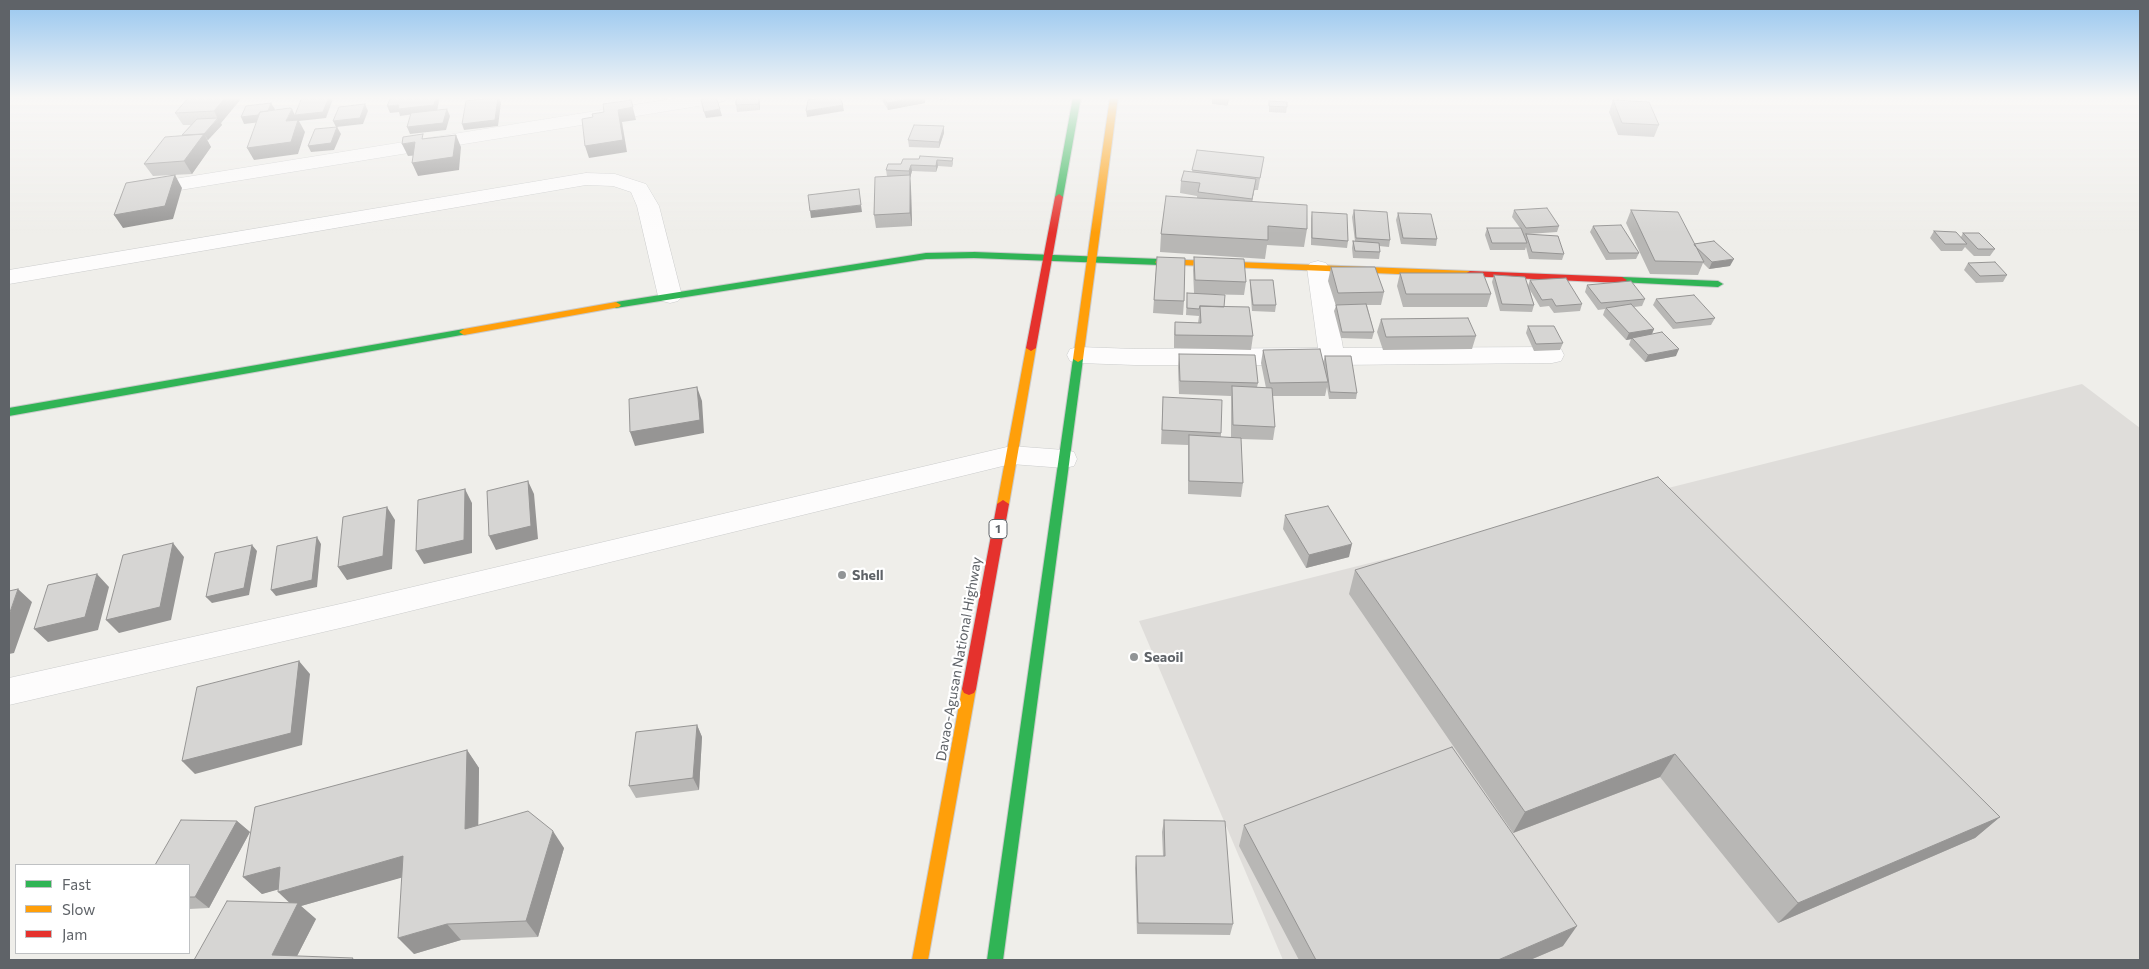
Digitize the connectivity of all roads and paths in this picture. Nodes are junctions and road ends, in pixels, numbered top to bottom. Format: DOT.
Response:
graph roads {
  1 [pos="437,142"];
  2 [pos="1069,142"];
  3 [pos="1108,142"];
  4 [pos="137,191"];
  5 [pos="1048,258"];
  6 [pos="1092,259"];
  7 [pos="1318,268"];
  8 [pos="9,277"];
  9 [pos="1718,284"];
  10 [pos="670,296"];
  11 [pos="1079,355"];
  12 [pos="1552,355"];
  13 [pos="1332,357"];
  14 [pos="9,412"];
  15 [pos="1012,456"];
  16 [pos="1064,459"];
  17 [pos="9,692"];
  18 [pos="920,960"];
  19 [pos="995,960"];
  1 -- 4 [label="street"];
  2 -- 5 [label="main road, Davao-Agusan National Highway / 1"];
  3 -- 6 [label="main road"];
  5 -- 6 [label="main road"];
  5 -- 10 [label="main road"];
  5 -- 15 [label="main road, Davao-Agusan National Highway / 1"];
  6 -- 7 [label="main road"];
  6 -- 11 [label="main road"];
  7 -- 9 [label="main road"];
  7 -- 13 [label="street"];
  8 -- 10 [label="street"];
  10 -- 14 [label="main road"];
  11 -- 13 [label="street"];
  11 -- 16 [label="main road"];
  12 -- 13 [label="street"];
  15 -- 16 [label="street"];
  15 -- 17 [label="street"];
  15 -- 18 [label="main road, Davao-Agusan National Highway / 1"];
  16 -- 19 [label="main road"];
}
